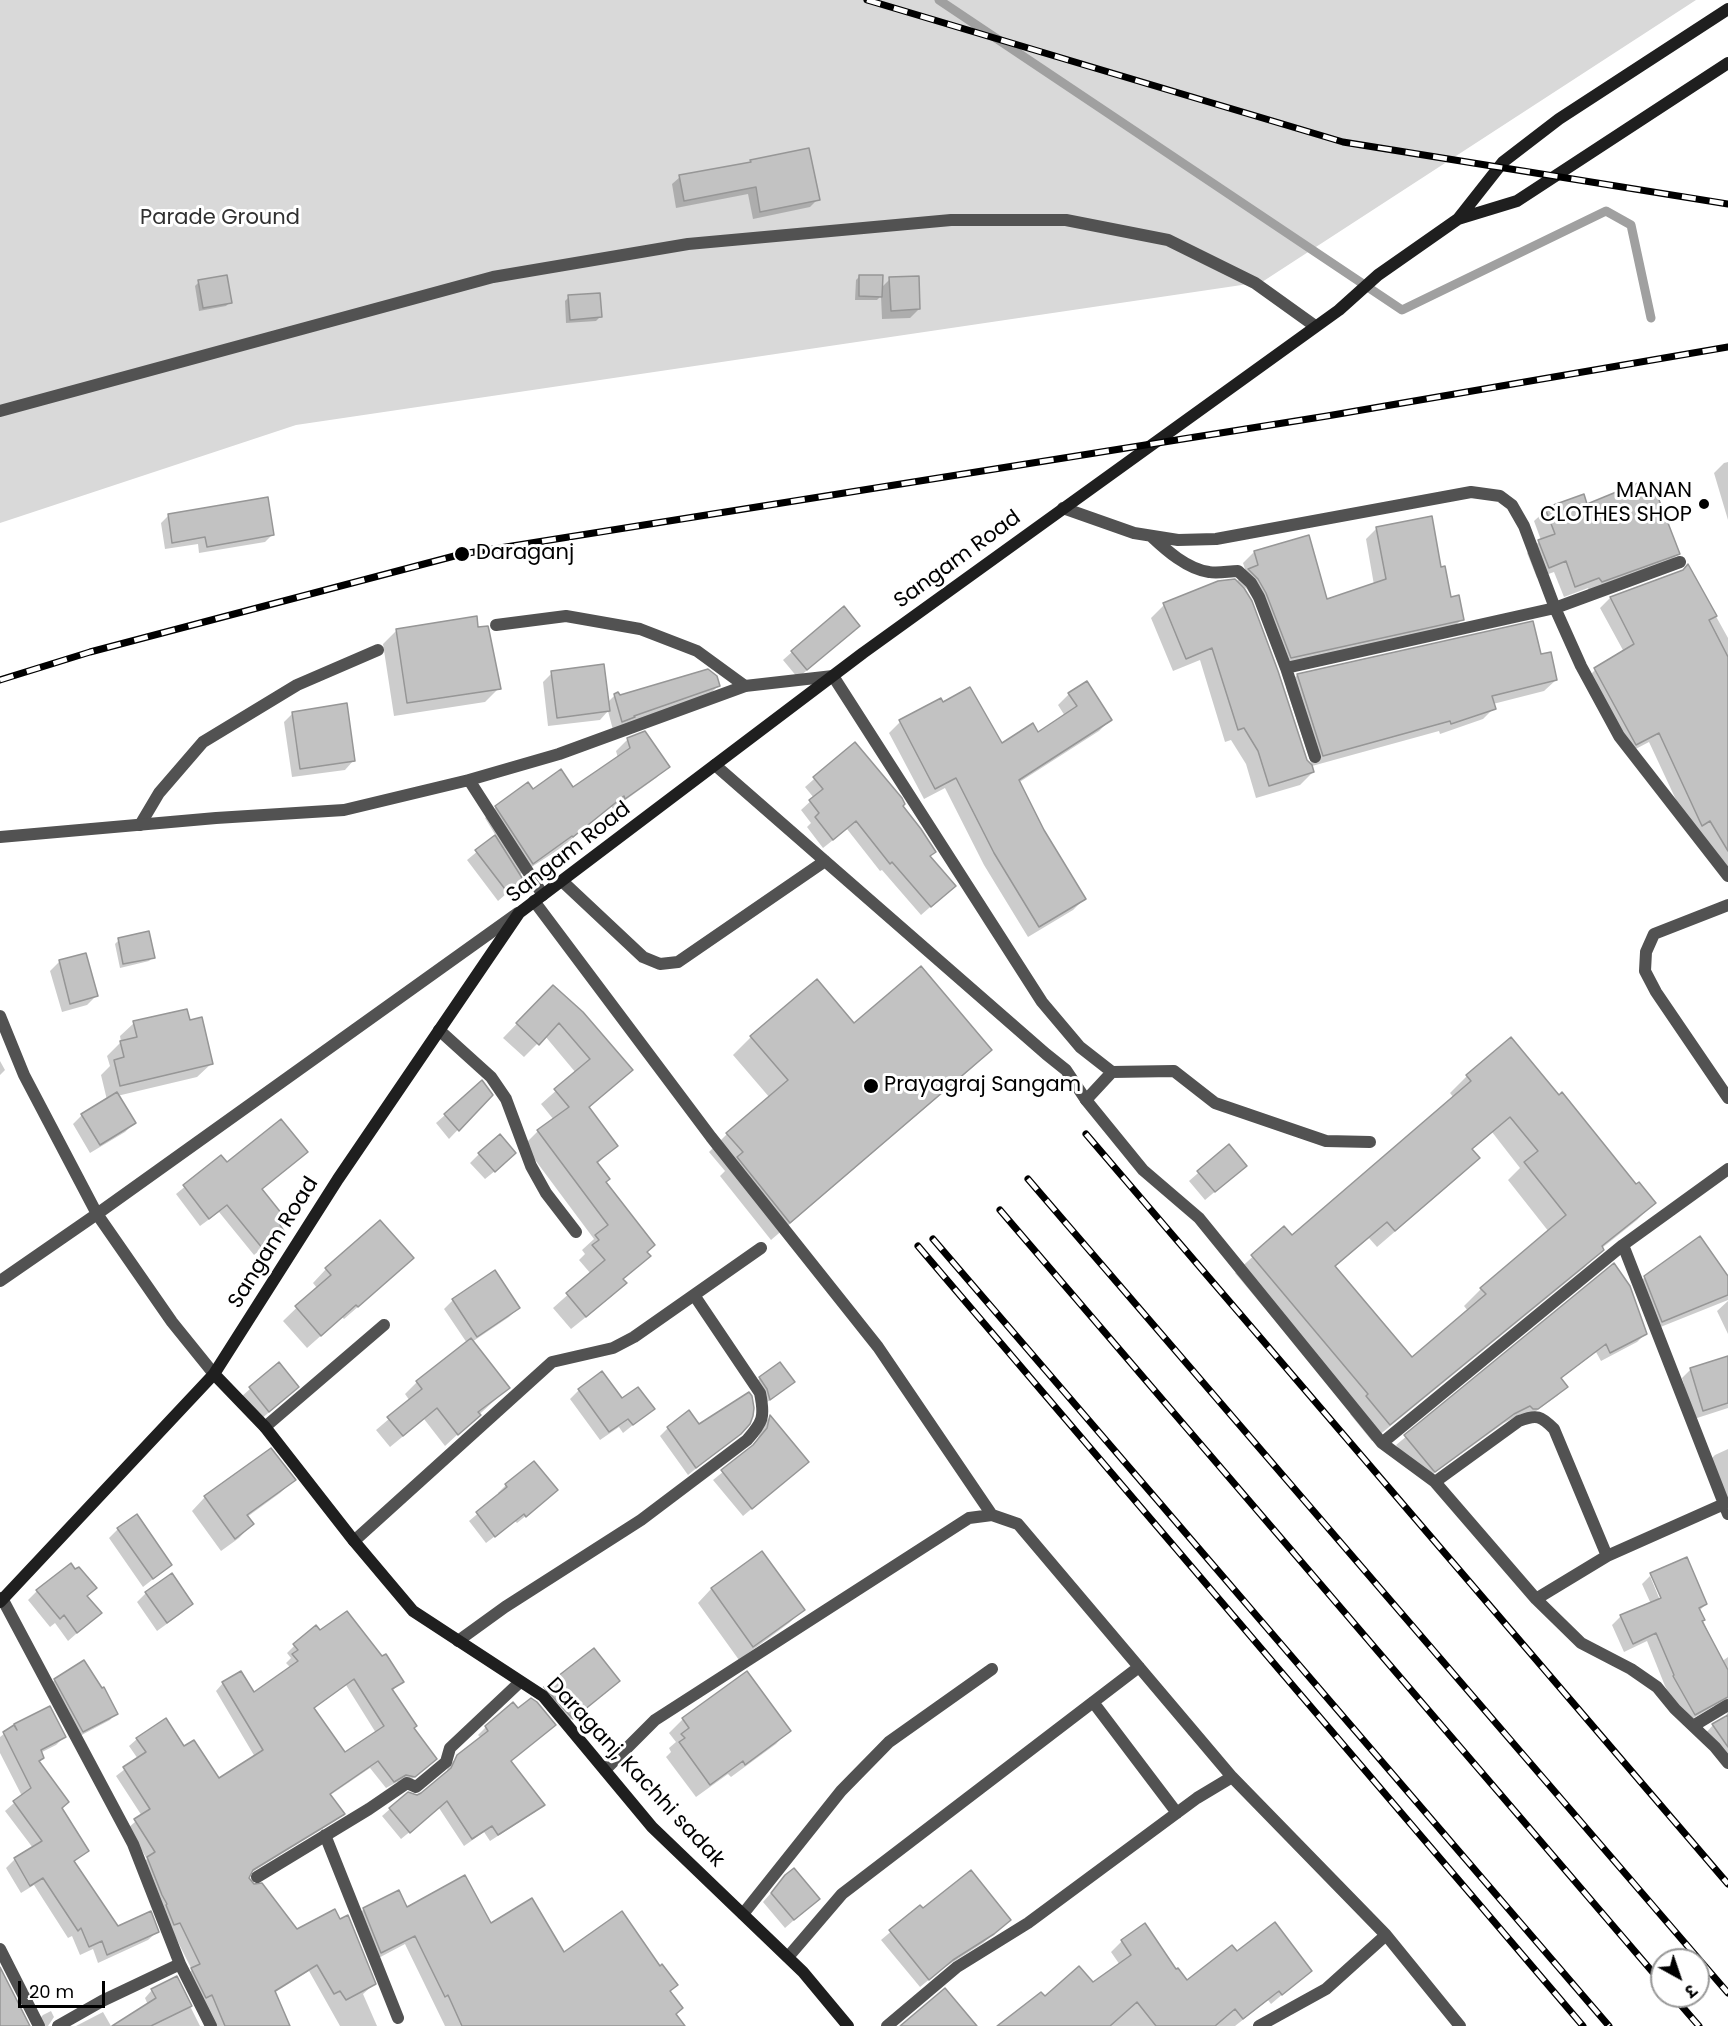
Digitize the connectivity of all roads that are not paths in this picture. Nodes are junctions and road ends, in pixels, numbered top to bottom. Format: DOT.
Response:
graph roads {
  1 [pos="1728,9"];
  2 [pos="1728,63"];
  3 [pos="1458,219"];
  4 [pos="1315,326"];
  5 [pos="0,411"];
  6 [pos="1063,508"];
  7 [pos="1151,536"];
  8 [pos="1680,562"];
  9 [pos="1555,608"];
  10 [pos="496,625"];
  11 [pos="378,650"];
  12 [pos="1286,668"];
  13 [pos="833,676"];
  14 [pos="746,686"];
  15 [pos="1315,757"];
  16 [pos="715,765"];
  17 [pos="469,780"];
  18 [pos="140,825"];
  19 [pos="0,837"];
  20 [pos="825,861"];
  21 [pos="1728,876"];
  22 [pos="562,880"];
  23 [pos="538,898"];
  24 [pos="1728,905"];
  25 [pos="519,912"];
  26 [pos="0,1016"];
  27 [pos="439,1030"];
  28 [pos="1112,1071"];
  29 [pos="1728,1098"];
  30 [pos="1086,1100"];
  31 [pos="1370,1142"];
  32 [pos="1728,1169"];
  33 [pos="97,1214"];
  34 [pos="576,1232"];
  35 [pos="1623,1245"];
  36 [pos="761,1248"];
  37 [pos="0,1281"];
  38 [pos="694,1295"];
  39 [pos="384,1325"];
  40 [pos="214,1374"];
  41 [pos="265,1427"];
  42 [pos="1382,1443"];
  43 [pos="1435,1482"];
  44 [pos="1726,1509"];
  45 [pos="992,1515"];
  46 [pos="354,1541"];
  47 [pos="1607,1556"];
  48 [pos="1536,1599"];
  49 [pos="1,1600"];
  50 [pos="458,1641"];
  51 [pos="1138,1666"];
  52 [pos="992,1669"];
  53 [pos="520,1682"];
  54 [pos="1093,1702"];
  55 [pos="1728,1706"];
  56 [pos="1693,1726"];
  57 [pos="1728,1763"];
  58 [pos="605,1770"];
  59 [pos="1232,1777"];
  60 [pos="1178,1812"];
  61 [pos="325,1835"];
  62 [pos="256,1876"];
  63 [pos="743,1914"];
  64 [pos="1386,1935"];
  65 [pos="0,1949"];
  66 [pos="788,1957"];
  67 [pos="180,1964"];
  68 [pos="398,2018"];
  69 [pos="39,2026"];
  70 [pos="58,2026"];
  71 [pos="211,2026"];
  72 [pos="849,2026"];
  73 [pos="887,2026"];
  74 [pos="1259,2026"];
  75 [pos="1460,2026"];
  1 -- 3 [label="main road"];
  2 -- 3 [label="main road"];
  3 -- 4 [label="main road, Sangam Road"];
  4 -- 5 [label="street"];
  4 -- 6 [label="main road, Sangam Road"];
  6 -- 7 [label="street"];
  6 -- 13 [label="main road, Sangam Road"];
  7 -- 9 [label="street"];
  7 -- 12 [label="street"];
  8 -- 9 [label="street"];
  9 -- 12 [label="street"];
  9 -- 21 [label="street"];
  10 -- 14 [label="street"];
  11 -- 18 [label="street"];
  12 -- 15 [label="street"];
  13 -- 14 [label="street"];
  13 -- 16 [label="main road, Sangam Road"];
  13 -- 28 [label="street"];
  14 -- 17 [label="street"];
  16 -- 20 [label="street"];
  16 -- 22 [label="main road, Sangam Road"];
  17 -- 18 [label="street"];
  17 -- 23 [label="street"];
  18 -- 19 [label="street"];
  20 -- 22 [label="street"];
  20 -- 30 [label="street"];
  22 -- 23 [label="main road, Sangam Road"];
  23 -- 25 [label="main road, Sangam Road"];
  23 -- 45 [label="street"];
  24 -- 29 [label="street"];
  25 -- 27 [label="main road, Sangam Road"];
  25 -- 33 [label="street"];
  26 -- 33 [label="street"];
  27 -- 34 [label="street"];
  27 -- 40 [label="main road, Sangam Road"];
  28 -- 30 [label="street"];
  28 -- 31 [label="street"];
  30 -- 42 [label="street"];
  32 -- 35 [label="street"];
  33 -- 37 [label="street"];
  33 -- 40 [label="street"];
  35 -- 42 [label="street"];
  35 -- 44 [label="street"];
  36 -- 38 [label="street"];
  38 -- 46 [label="street"];
  38 -- 50 [label="street"];
  39 -- 41 [label="street"];
  40 -- 41 [label="main road, Daraganj, Kachhi sadak"];
  40 -- 49 [label="main road, Sangam Road"];
  41 -- 46 [label="main road, Daraganj, Kachhi sadak"];
  42 -- 43 [label="street"];
  43 -- 47 [label="street"];
  43 -- 48 [label="street"];
  44 -- 47 [label="street"];
  45 -- 51 [label="street"];
  45 -- 58 [label="street"];
  46 -- 50 [label="main road, Daraganj, Kachhi sadak"];
  47 -- 48 [label="street"];
  48 -- 56 [label="street"];
  49 -- 67 [label="street"];
  50 -- 53 [label="main road, Daraganj, Kachhi sadak"];
  51 -- 54 [label="street"];
  51 -- 59 [label="street"];
  52 -- 63 [label="street"];
  53 -- 58 [label="main road, Daraganj, Kachhi sadak"];
  53 -- 61 [label="street"];
  54 -- 60 [label="street"];
  54 -- 66 [label="street"];
  55 -- 56 [label="street"];
  56 -- 57 [label="street"];
  58 -- 63 [label="main road, Daraganj, Kachhi sadak"];
  59 -- 60 [label="street"];
  59 -- 64 [label="street"];
  60 -- 73 [label="street"];
  61 -- 62 [label="street"];
  61 -- 68 [label="street"];
  63 -- 66 [label="main road, Daraganj, Kachhi sadak"];
  64 -- 74 [label="street"];
  64 -- 75 [label="street"];
  65 -- 69 [label="street"];
  66 -- 72 [label="main road, Daraganj, Kachhi sadak"];
  67 -- 70 [label="street"];
  67 -- 71 [label="street"];
}
